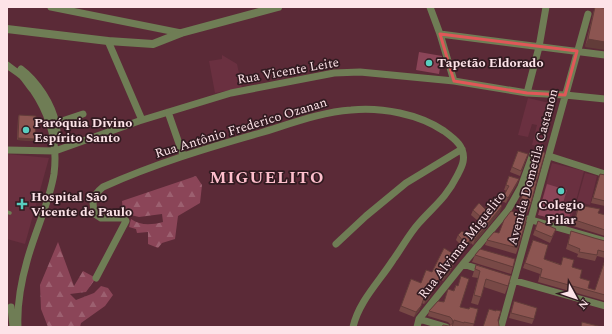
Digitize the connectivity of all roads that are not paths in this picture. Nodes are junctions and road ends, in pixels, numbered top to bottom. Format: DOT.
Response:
graph roads {
  1 [pos="51,7"];
  2 [pos="278,7"];
  3 [pos="430,7"];
  4 [pos="546,7"];
  5 [pos="588,14"];
  6 [pos="7,29"];
  7 [pos="181,33"];
  8 [pos="440,34"];
  9 [pos="108,41"];
  10 [pos="539,47"];
  11 [pos="577,51"];
  12 [pos="605,55"];
  13 [pos="7,61"];
  14 [pos="7,65"];
  15 [pos="454,81"];
  16 [pos="527,93"];
  17 [pos="565,95"];
  18 [pos="605,100"];
  19 [pos="168,112"];
  20 [pos="83,114"];
  21 [pos="142,120"];
  22 [pos="56,123"];
  23 [pos="462,149"];
  24 [pos="7,150"];
  25 [pos="58,151"];
  26 [pos="533,154"];
  27 [pos="183,155"];
  28 [pos="549,156"];
  29 [pos="605,174"];
  30 [pos="513,213"];
  31 [pos="531,220"];
  32 [pos="605,240"];
  33 [pos="336,244"];
  34 [pos="463,264"];
  35 [pos="96,278"];
  36 [pos="513,280"];
  37 [pos="605,306"];
  38 [pos="11,307"];
  39 [pos="419,319"];
  40 [pos="13,327"];
  41 [pos="18,327"];
  42 [pos="353,327"];
  43 [pos="416,327"];
  44 [pos="446,327"];
  45 [pos="501,327"];
  1 -- 7 [label="street"];
  2 -- 7 [label="street"];
  3 -- 8 [label="street"];
  4 -- 10 [label="street"];
  5 -- 11 [label="street, Avenida Dometila Castanon"];
  6 -- 9 [label="street"];
  7 -- 9 [label="street"];
  8 -- 10 [label="street"];
  8 -- 15 [label="street"];
  9 -- 21 [label="street"];
  10 -- 11 [label="street"];
  10 -- 16 [label="street"];
  11 -- 12 [label="street"];
  11 -- 17 [label="street, Avenida Dometila Castanon"];
  13 -- 22 [label="street"];
  14 -- 25 [label="street"];
  15 -- 16 [label="street, Rua Vicente Leite"];
  15 -- 19 [label="street, Rua Vicente Leite"];
  16 -- 17 [label="street, Rua Vicente Leite"];
  17 -- 18 [label="street, Rua Vicente Leite"];
  17 -- 28 [label="street, Avenida Dometila Castanon"];
  19 -- 21 [label="street, Rua Vicente Leite"];
  19 -- 27 [label="street"];
  20 -- 22 [label="street"];
  21 -- 25 [label="street, Rua Vicente Leite"];
  22 -- 25 [label="street"];
  23 -- 27 [label="street, Rua Antônio Frederico Ozanan"];
  23 -- 33 [label="street"];
  23 -- 42 [label="street"];
  24 -- 25 [label="street, Rua Vicente Leite"];
  25 -- 41 [label="street"];
  26 -- 30 [label="street, Rua Alvimar Miguelito"];
  27 -- 35 [label="street, Rua Antônio Frederico Ozanan"];
  28 -- 29 [label="street"];
  28 -- 31 [label="street, Avenida Dometila Castanon"];
  30 -- 31 [label="street"];
  30 -- 34 [label="street, Rua Alvimar Miguelito"];
  31 -- 32 [label="street"];
  31 -- 36 [label="street, Avenida Dometila Castanon"];
  34 -- 36 [label="street"];
  34 -- 39 [label="street, Rua Alvimar Miguelito"];
  36 -- 37 [label="street"];
  36 -- 45 [label="street, Avenida Dometila Castanon"];
  38 -- 40 [label="street"];
  39 -- 43 [label="street, Rua Alvimar Miguelito"];
  39 -- 44 [label="street"];
}
